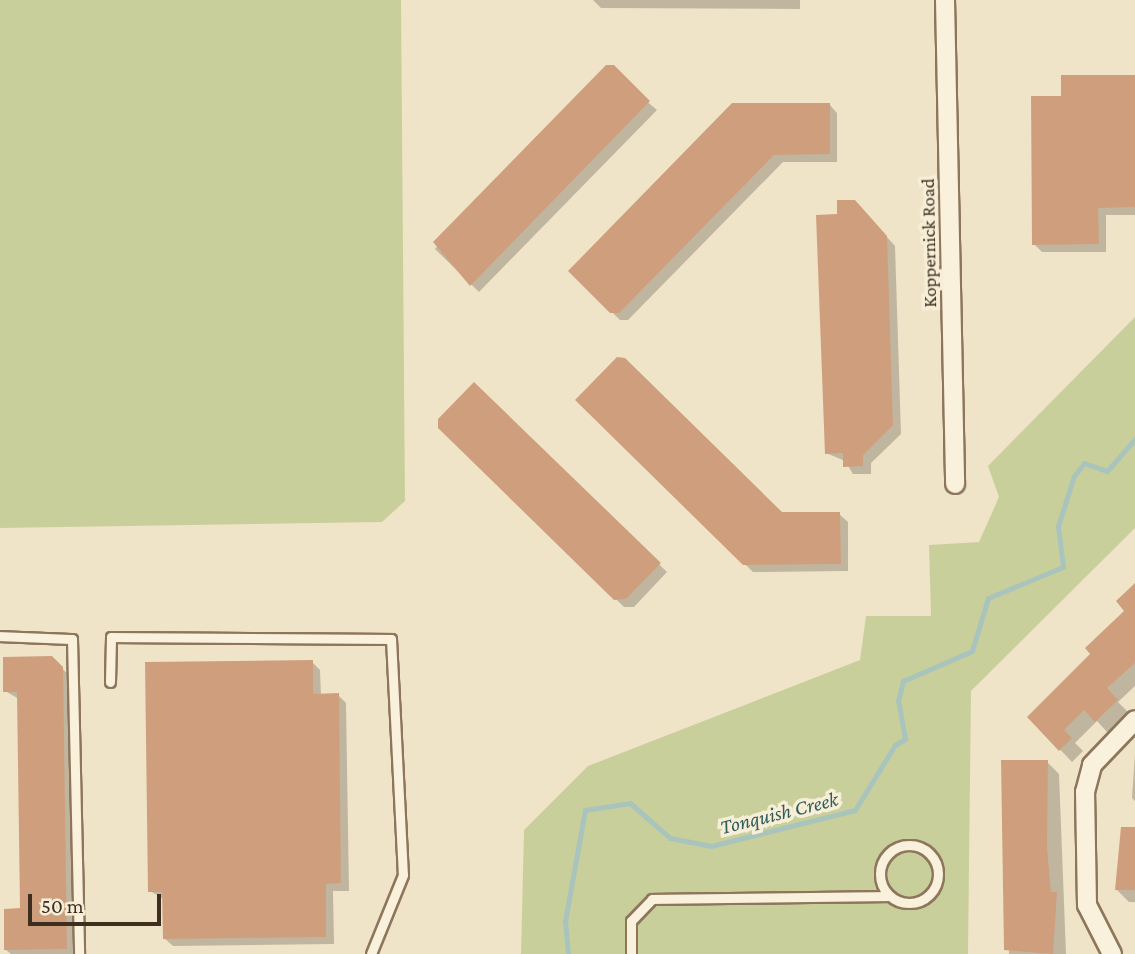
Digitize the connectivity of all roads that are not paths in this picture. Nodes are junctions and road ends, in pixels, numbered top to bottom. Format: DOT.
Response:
graph roads {
  1 [pos="945,0"];
  2 [pos="955,484"];
  3 [pos="0,636"];
  4 [pos="110,681"];
  5 [pos="1135,720"];
  6 [pos="888,896"];
  7 [pos="1106,950"];
  8 [pos="79,954"];
  9 [pos="371,954"];
  10 [pos="631,954"];
  1 -- 2 [label="street, Koppernick Road"];
  3 -- 8 [label="lane"];
  4 -- 9 [label="lane"];
  5 -- 7 [label="street"];
  6 -- 6 [label="lane"];
  6 -- 10 [label="lane"];
}
